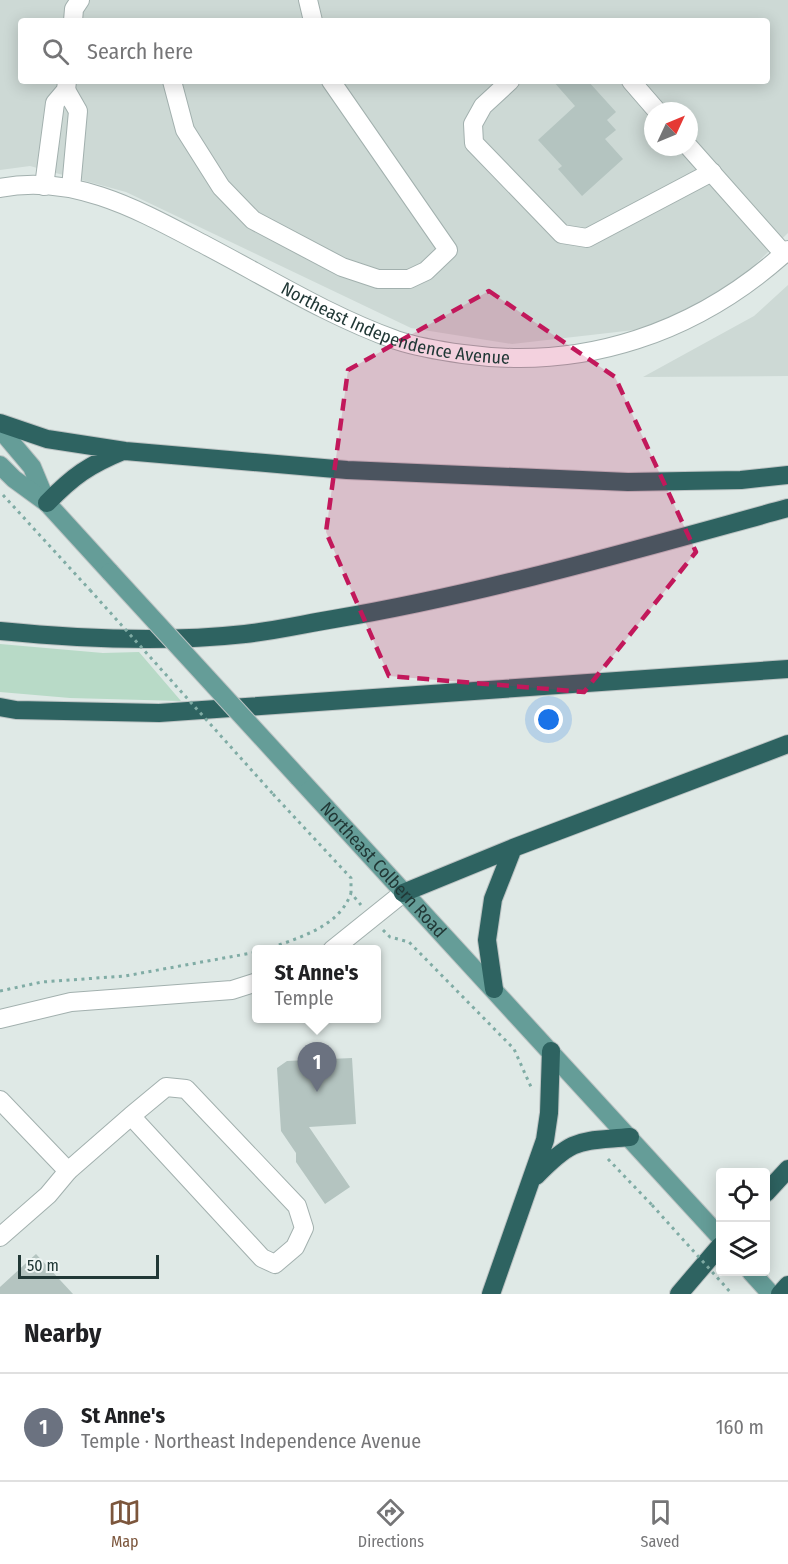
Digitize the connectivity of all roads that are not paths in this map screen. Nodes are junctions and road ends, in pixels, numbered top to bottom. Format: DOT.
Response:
graph roads {
  1 [pos="80,0"];
  2 [pos="308,0"];
  3 [pos="72,18"];
  4 [pos="312,18"];
  5 [pos="173,84"];
  6 [pos="333,84"];
  7 [pos="507,84"];
  8 [pos="634,84"];
  9 [pos="66,85"];
  10 [pos="649,102"];
  11 [pos="697,156"];
  12 [pos="712,172"];
  13 [pos="44,186"];
  14 [pos="0,188"];
  15 [pos="71,188"];
  16 [pos="786,252"];
  17 [pos="0,423"];
  18 [pos="0,429"];
  19 [pos="125,451"];
  20 [pos="0,465"];
  21 [pos="788,475"];
  22 [pos="47,503"];
  23 [pos="788,508"];
  24 [pos="0,631"];
  25 [pos="788,669"];
  26 [pos="0,707"];
  27 [pos="788,744"];
  28 [pos="513,848"];
  29 [pos="403,893"];
  30 [pos="338,945"];
  31 [pos="252,984"];
  32 [pos="494,989"];
  33 [pos="0,1019"];
  34 [pos="551,1051"];
  35 [pos="0,1100"];
  36 [pos="131,1116"];
  37 [pos="630,1137"];
  38 [pos="788,1169"];
  39 [pos="68,1171"];
  40 [pos="531,1181"];
  41 [pos="770,1188"];
  42 [pos="716,1233"];
  43 [pos="0,1237"];
  44 [pos="716,1250"];
  45 [pos="755,1276"];
  46 [pos="788,1285"];
  47 [pos="491,1294"];
  48 [pos="679,1294"];
  49 [pos="771,1294"];
  50 [pos="780,1294"];
  1 -- 3 [label="street"];
  2 -- 4 [label="street"];
  5 -- 6 [label="street"];
  7 -- 12 [label="street"];
  8 -- 10 [label="street"];
  9 -- 13 [label="street"];
  9 -- 15 [label="street"];
  11 -- 12 [label="street"];
  12 -- 16 [label="street"];
  13 -- 14 [label="street, Northeast Independence Avenue"];
  13 -- 15 [label="street, Northeast Independence Avenue"];
  15 -- 16 [label="street, Northeast Independence Avenue"];
  17 -- 19 [label="highway"];
  18 -- 22 [label="main road, Northeast Colbern Road"];
  19 -- 21 [label="highway"];
  19 -- 22 [label="highway"];
  20 -- 22 [label="main road, Northeast Colbern Road"];
  22 -- 29 [label="main road, Northeast Colbern Road, bridge"];
  23 -- 24 [label="highway"];
  25 -- 26 [label="highway"];
  27 -- 28 [label="highway"];
  28 -- 29 [label="highway"];
  28 -- 32 [label="highway"];
  29 -- 30 [label="street"];
  29 -- 32 [label="main road, Northeast Colbern Road"];
  31 -- 33 [label="street"];
  32 -- 34 [label="main road, Northeast Colbern Road"];
  34 -- 37 [label="main road, Northeast Colbern Road"];
  34 -- 40 [label="highway"];
  35 -- 39 [label="street"];
  36 -- 36 [label="street"];
  36 -- 39 [label="street"];
  37 -- 40 [label="highway"];
  37 -- 42 [label="main road, Northeast Colbern Road"];
  38 -- 41 [label="highway"];
  39 -- 43 [label="street"];
  40 -- 47 [label="highway"];
  44 -- 48 [label="highway"];
  45 -- 49 [label="main road"];
  46 -- 50 [label="highway"];
}
